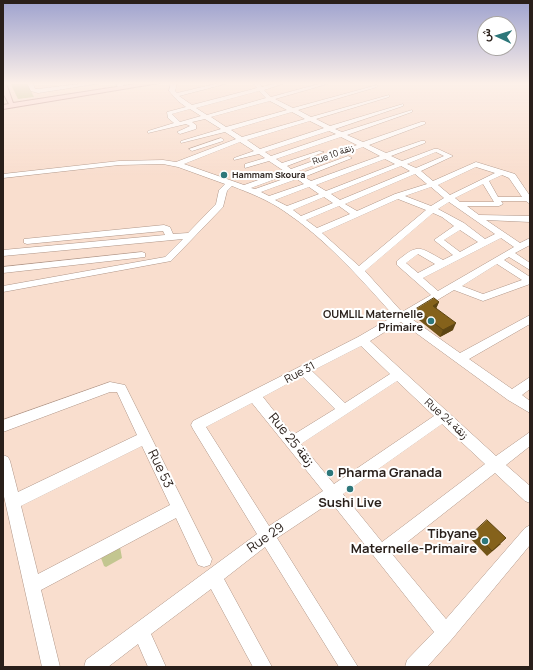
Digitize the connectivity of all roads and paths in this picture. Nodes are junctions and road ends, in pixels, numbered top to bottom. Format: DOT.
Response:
graph roads {
  1 [pos="168,114"];
  2 [pos="201,114"];
  3 [pos="214,114"];
  4 [pos="229,114"];
  5 [pos="256,114"];
  6 [pos="323,114"];
  7 [pos="371,114"];
  8 [pos="400,114"];
  9 [pos="275,115"];
  10 [pos="304,115"];
  11 [pos="341,115"];
  12 [pos="205,117"];
  13 [pos="263,118"];
  14 [pos="311,118"];
  15 [pos="353,120"];
  16 [pos="187,122"];
  17 [pos="319,122"];
  18 [pos="177,124"];
  19 [pos="245,124"];
  20 [pos="422,124"];
  21 [pos="365,126"];
  22 [pos="330,128"];
  23 [pos="224,130"];
  24 [pos="150,132"];
  25 [pos="180,132"];
  26 [pos="377,132"];
  27 [pos="342,134"];
  28 [pos="387,136"];
  29 [pos="237,138"];
  30 [pos="355,140"];
  31 [pos="183,142"];
  32 [pos="423,142"];
  33 [pos="364,144"];
  34 [pos="402,144"];
  35 [pos="247,145"];
  36 [pos="353,148"];
  37 [pos="192,149"];
  38 [pos="373,149"];
  39 [pos="258,152"];
  40 [pos="222,153"];
  41 [pos="362,153"];
  42 [pos="424,154"];
  43 [pos="387,156"];
  44 [pos="196,157"];
  45 [pos="269,158"];
  46 [pos="236,159"];
  47 [pos="401,163"];
  48 [pos="177,164"];
  49 [pos="248,166"];
  50 [pos="280,166"];
  51 [pos="450,166"];
  52 [pos="289,171"];
  53 [pos="416,171"];
  54 [pos="502,172"];
  55 [pos="3,176"];
  56 [pos="298,177"];
  57 [pos="485,181"];
  58 [pos="231,183"];
  59 [pos="433,184"];
  60 [pos="310,185"];
  61 [pos="244,188"];
  62 [pos="254,192"];
  63 [pos="324,194"];
  64 [pos="398,196"];
  65 [pos="449,198"];
  66 [pos="529,198"];
  67 [pos="270,199"];
  68 [pos="496,199"];
  69 [pos="339,203"];
  70 [pos="458,204"];
  71 [pos="287,209"];
  72 [pos="431,210"];
  73 [pos="356,214"];
  74 [pos="479,217"];
  75 [pos="506,218"];
  76 [pos="530,219"];
  77 [pos="300,220"];
  78 [pos="460,225"];
  79 [pos="492,227"];
  80 [pos="316,232"];
  81 [pos="501,234"];
  82 [pos="192,235"];
  83 [pos="170,237"];
  84 [pos="141,240"];
  85 [pos="530,241"];
  86 [pos="482,242"];
  87 [pos="520,247"];
  88 [pos="24,251"];
  89 [pos="3,253"];
  90 [pos="510,254"];
  91 [pos="460,255"];
  92 [pos="142,259"];
  93 [pos="498,261"];
  94 [pos="442,264"];
  95 [pos="530,267"];
  96 [pos="3,270"];
  97 [pos="359,271"];
  98 [pos="416,278"];
  99 [pos="530,281"];
  100 [pos="454,286"];
  101 [pos="3,289"];
  102 [pos="437,295"];
  103 [pos="402,317"];
  104 [pos="530,319"];
  105 [pos="362,340"];
  106 [pos="459,359"];
  107 [pos="304,371"];
  108 [pos="398,375"];
  109 [pos="530,382"];
  110 [pos="512,396"];
  111 [pos="255,397"];
  112 [pos="343,408"];
  113 [pos="530,408"];
  114 [pos="443,416"];
  115 [pos="3,426"];
  116 [pos="145,438"];
  117 [pos="530,438"];
  118 [pos="293,442"];
  119 [pos="3,461"];
  120 [pos="496,464"];
  121 [pos="333,492"];
  122 [pos="530,496"];
  123 [pos="13,502"];
  124 [pos="179,508"];
  125 [pos="530,533"];
  126 [pos="267,536"];
  127 [pos="382,552"];
  128 [pos="204,559"];
  129 [pos="213,576"];
  130 [pos="32,586"];
  131 [pos="141,631"];
  132 [pos="446,633"];
  133 [pos="51,667"];
  134 [pos="93,667"];
  135 [pos="157,667"];
  136 [pos="263,667"];
  137 [pos="350,667"];
  138 [pos="414,667"];
  1 -- 18 [label="street"];
  2 -- 12 [label="street"];
  3 -- 12 [label="street"];
  4 -- 19 [label="street"];
  5 -- 13 [label="street"];
  6 -- 14 [label="street"];
  7 -- 15 [label="street"];
  8 -- 21 [label="street"];
  9 -- 13 [label="street"];
  10 -- 14 [label="street"];
  10 -- 29 [label="street"];
  11 -- 15 [label="street"];
  11 -- 17 [label="street"];
  12 -- 16 [label="street"];
  12 -- 23 [label="street"];
  13 -- 19 [label="street"];
  14 -- 17 [label="street"];
  14 -- 29 [label="street"];
  15 -- 21 [label="street"];
  15 -- 22 [label="street"];
  16 -- 18 [label="street"];
  16 -- 25 [label="street"];
  17 -- 22 [label="street"];
  17 -- 35 [label="street"];
  18 -- 24 [label="street"];
  18 -- 25 [label="street"];
  19 -- 23 [label="street"];
  20 -- 26 [label="street"];
  20 -- 28 [label="street, Rue 10 زنقة"];
  20 -- 34 [label="street"];
  21 -- 26 [label="street"];
  21 -- 27 [label="street"];
  22 -- 27 [label="street"];
  22 -- 39 [label="street"];
  23 -- 29 [label="street"];
  23 -- 31 [label="street"];
  25 -- 31 [label="street"];
  26 -- 28 [label="street"];
  26 -- 30 [label="street"];
  27 -- 30 [label="street"];
  27 -- 45 [label="street"];
  28 -- 33 [label="street, Rue 10 زنقة"];
  28 -- 34 [label="street"];
  29 -- 35 [label="street"];
  29 -- 37 [label="street"];
  29 -- 44 [label="street"];
  30 -- 33 [label="street"];
  30 -- 50 [label="street"];
  31 -- 37 [label="street"];
  32 -- 34 [label="street"];
  33 -- 36 [label="street, Rue 10 زنقة"];
  33 -- 38 [label="street"];
  34 -- 38 [label="street"];
  34 -- 42 [label="street"];
  34 -- 43 [label="street"];
  35 -- 39 [label="street"];
  35 -- 40 [label="street"];
  36 -- 41 [label="street"];
  36 -- 52 [label="street, Rue 10 زنقة"];
  37 -- 44 [label="street"];
  38 -- 41 [label="street"];
  38 -- 43 [label="street"];
  39 -- 45 [label="street"];
  39 -- 46 [label="street"];
  41 -- 56 [label="street"];
  42 -- 47 [label="street"];
  42 -- 51 [label="street"];
  42 -- 51 [label="street"];
  43 -- 47 [label="street"];
  43 -- 60 [label="street"];
  44 -- 48 [label="street"];
  45 -- 49 [label="street"];
  45 -- 50 [label="street"];
  47 -- 53 [label="street"];
  47 -- 63 [label="street"];
  48 -- 55 [label="street"];
  48 -- 58 [label="street"];
  50 -- 52 [label="street"];
  51 -- 53 [label="street"];
  51 -- 54 [label="street"];
  51 -- 59 [label="street"];
  52 -- 56 [label="street"];
  52 -- 61 [label="street, Rue 10 زنقة"];
  53 -- 59 [label="street"];
  53 -- 69 [label="street"];
  54 -- 57 [label="street"];
  54 -- 66 [label="street"];
  56 -- 60 [label="street"];
  56 -- 62 [label="street"];
  57 -- 65 [label="street"];
  57 -- 68 [label="street"];
  58 -- 61 [label="street"];
  58 -- 82 [label="street"];
  59 -- 64 [label="street"];
  59 -- 65 [label="street"];
  60 -- 63 [label="street"];
  60 -- 67 [label="street"];
  61 -- 62 [label="street"];
  62 -- 67 [label="street"];
  63 -- 69 [label="street"];
  63 -- 71 [label="street"];
  64 -- 72 [label="street"];
  64 -- 73 [label="street"];
  65 -- 70 [label="street"];
  65 -- 72 [label="street"];
  66 -- 68 [label="street"];
  67 -- 71 [label="street"];
  68 -- 70 [label="street"];
  69 -- 73 [label="street"];
  69 -- 77 [label="street"];
  70 -- 74 [label="street"];
  71 -- 77 [label="street"];
  72 -- 78 [label="street"];
  72 -- 97 [label="street"];
  73 -- 80 [label="street"];
  74 -- 75 [label="street"];
  74 -- 79 [label="street"];
  75 -- 76 [label="street"];
  75 -- 79 [label="street"];
  77 -- 80 [label="street"];
  78 -- 86 [label="street"];
  78 -- 91 [label="street"];
  79 -- 81 [label="street"];
  80 -- 97 [label="street"];
  81 -- 86 [label="street"];
  81 -- 87 [label="street"];
  82 -- 83 [label="street"];
  82 -- 92 [label="street"];
  83 -- 84 [label="street"];
  83 -- 88 [label="street"];
  84 -- 88 [label="street"];
  84 -- 92 [label="street"];
  85 -- 87 [label="street, Rue 31"];
  86 -- 91 [label="street"];
  87 -- 90 [label="street, Rue 31"];
  88 -- 89 [label="street"];
  90 -- 93 [label="street, Rue 31"];
  90 -- 95 [label="street"];
  91 -- 94 [label="street"];
  92 -- 96 [label="street"];
  92 -- 101 [label="street"];
  93 -- 99 [label="street"];
  93 -- 100 [label="street, Rue 31"];
  94 -- 98 [label="street"];
  94 -- 98 [label="street"];
  97 -- 103 [label="street"];
  98 -- 102 [label="street"];
  99 -- 100 [label="street"];
  100 -- 102 [label="street, Rue 31"];
  102 -- 103 [label="street, Rue 31"];
  103 -- 105 [label="street, Rue 31"];
  103 -- 106 [label="street"];
  104 -- 106 [label="street"];
  105 -- 107 [label="street, Rue 31"];
  105 -- 108 [label="street, Rue 24 زنقة"];
  106 -- 110 [label="street"];
  107 -- 111 [label="street, Rue 31"];
  107 -- 112 [label="street"];
  108 -- 112 [label="street"];
  108 -- 114 [label="street, Rue 24 زنقة"];
  109 -- 110 [label="street"];
  110 -- 113 [label="street"];
  111 -- 118 [label="street, Rue 25 زنقة"];
  111 -- 126 [label="street, Rue 31"];
  112 -- 118 [label="street"];
  114 -- 120 [label="street, Rue 24 زنقة"];
  114 -- 121 [label="street, Rue 29"];
  115 -- 116 [label="street, Rue 53"];
  116 -- 123 [label="street"];
  116 -- 124 [label="street, Rue 53"];
  117 -- 120 [label="street"];
  118 -- 121 [label="street, Rue 25 زنقة"];
  119 -- 123 [label="street"];
  120 -- 122 [label="street, Rue 24 زنقة"];
  120 -- 127 [label="street"];
  121 -- 126 [label="street, Rue 29"];
  121 -- 127 [label="street, Rue 25 زنقة"];
  123 -- 130 [label="street"];
  124 -- 128 [label="street, Rue 53"];
  124 -- 130 [label="street"];
  125 -- 132 [label="street"];
  126 -- 129 [label="street, Rue 29"];
  126 -- 137 [label="street"];
  127 -- 132 [label="street, Rue 25 زنقة"];
  129 -- 131 [label="street, Rue 29"];
  129 -- 136 [label="street"];
  130 -- 133 [label="street"];
  131 -- 134 [label="street, Rue 29"];
  131 -- 135 [label="street"];
  132 -- 138 [label="street"];
}
